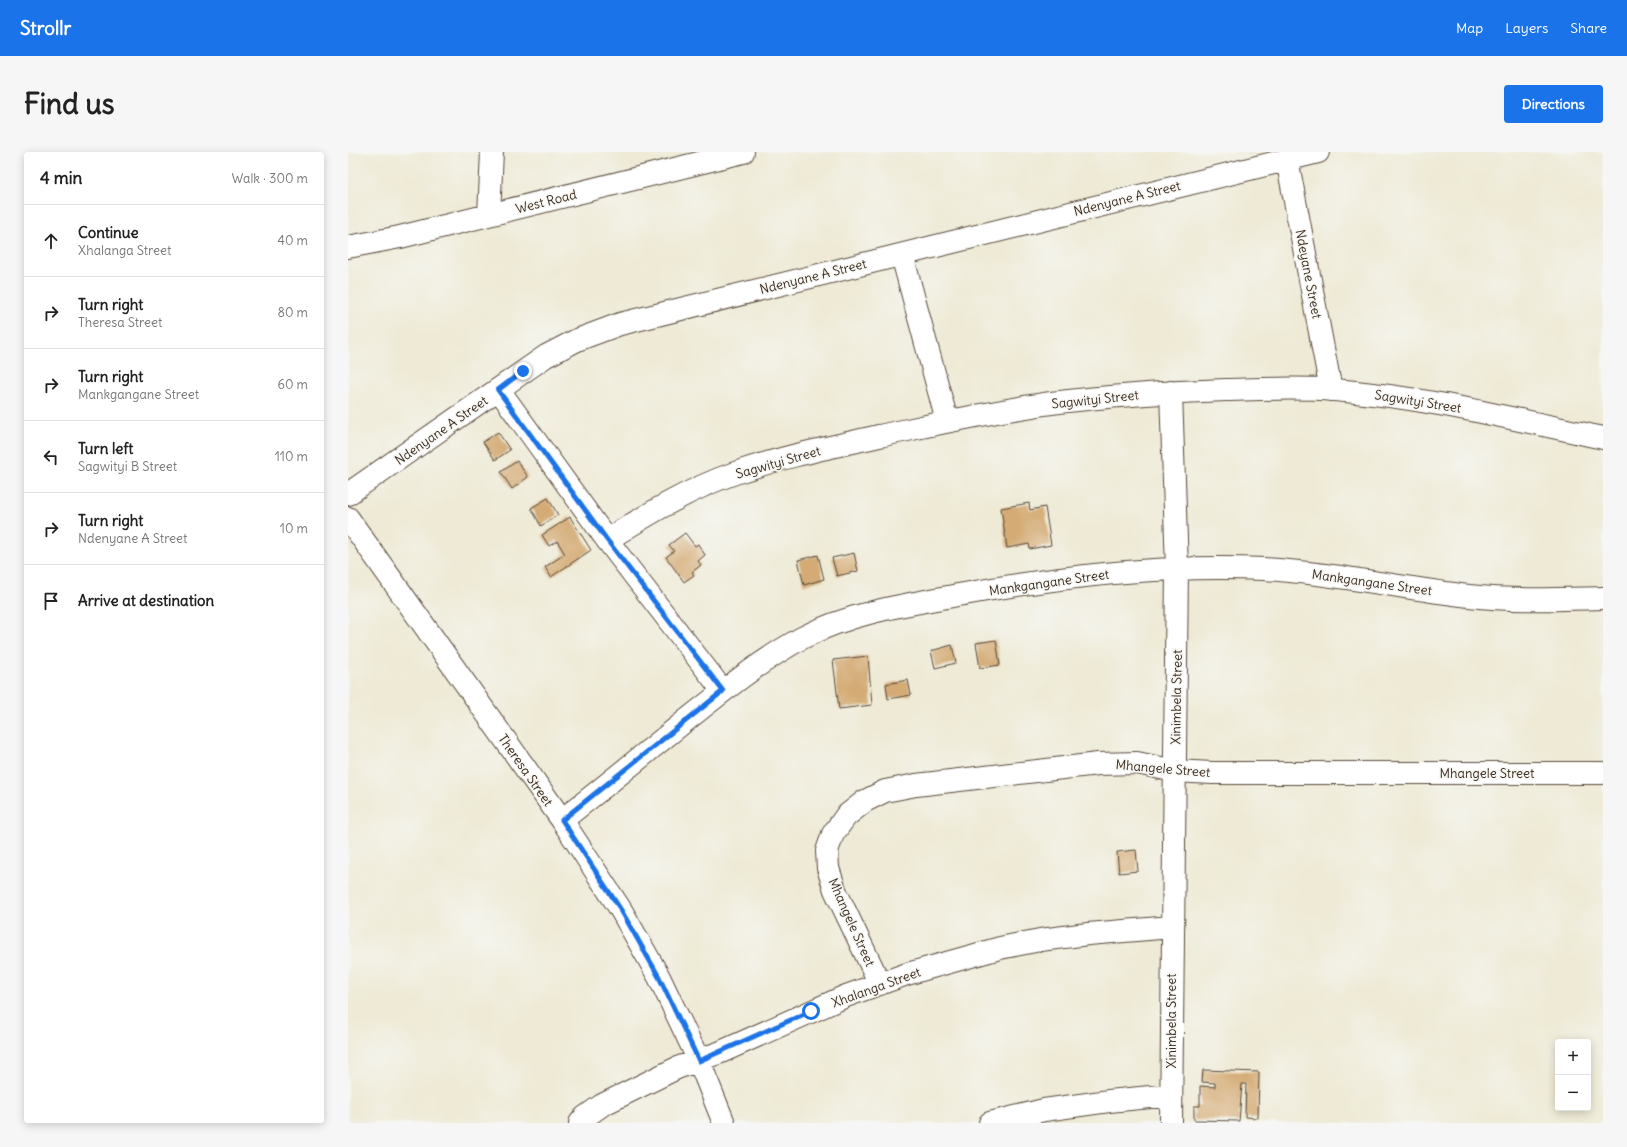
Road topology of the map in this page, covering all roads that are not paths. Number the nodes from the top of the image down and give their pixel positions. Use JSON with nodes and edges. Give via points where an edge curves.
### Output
{"nodes":[{"id":1,"x":492,"y":152,"type":"edge"},
{"id":2,"x":742,"y":152,"type":"edge"},
{"id":3,"x":1318,"y":152,"type":"edge"},
{"id":4,"x":1287,"y":159,"type":"junction"},
{"id":5,"x":489,"y":215,"type":"junction"},
{"id":6,"x":348,"y":247,"type":"edge"},
{"id":7,"x":902,"y":255,"type":"junction"},
{"id":8,"x":498,"y":390,"type":"junction"},
{"id":9,"x":1331,"y":390,"type":"junction"},
{"id":10,"x":1171,"y":392,"type":"junction"},
{"id":11,"x":946,"y":421,"type":"junction"},
{"id":12,"x":1603,"y":438,"type":"edge"},
{"id":13,"x":348,"y":494,"type":"edge"},
{"id":14,"x":348,"y":518,"type":"edge"},
{"id":15,"x":607,"y":540,"type":"junction"},
{"id":16,"x":1177,"y":568,"type":"junction"},
{"id":17,"x":1603,"y":598,"type":"edge"},
{"id":18,"x":723,"y":691,"type":"junction"},
{"id":19,"x":1175,"y":771,"type":"junction"},
{"id":20,"x":1603,"y":773,"type":"edge"},
{"id":21,"x":562,"y":820,"type":"junction"},
{"id":22,"x":1172,"y":927,"type":"junction"},
{"id":23,"x":880,"y":984,"type":"junction"},
{"id":24,"x":699,"y":1061,"type":"junction"},
{"id":25,"x":1171,"y":1094,"type":"junction"},
{"id":26,"x":580,"y":1123,"type":"edge"},
{"id":27,"x":724,"y":1123,"type":"edge"},
{"id":28,"x":990,"y":1123,"type":"edge"},
{"id":29,"x":1171,"y":1123,"type":"edge"}],
"edges":[{"from":1,"to":5,"type":"street"},
{"from":2,"to":5,"type":"street","name":"West Road"},
{"from":3,"to":4,"type":"street","name":"Ndenyane A Street"},
{"from":4,"to":7,"type":"street","name":"Ndenyane A Street"},
{"from":4,"to":9,"type":"street","name":"Ndeyane Street"},
{"from":5,"to":6,"type":"street","name":"West Road"},
{"from":7,"to":8,"type":"street","name":"Ndenyane A Street","via":[[620,324],[577,340],[546,356]]},
{"from":7,"to":11,"type":"street"},
{"from":8,"to":13,"type":"street","name":"Ndenyane A Street"},
{"from":8,"to":15,"type":"street"},
{"from":9,"to":10,"type":"street","name":"Sagwityi Street","via":[[1287,388]]},
{"from":9,"to":12,"type":"street","name":"Sagwityi Street","via":[[1432,402]]},
{"from":10,"to":11,"type":"street","name":"Sagwityi Street","via":[[1050,404]]},
{"from":10,"to":16,"type":"street","name":"Xinimbela Street"},
{"from":11,"to":15,"type":"street","name":"Sagwityi Street","via":[[799,455],[735,474],[689,492]]},
{"from":14,"to":21,"type":"street","name":"Theresa Street"},
{"from":15,"to":18,"type":"street"},
{"from":16,"to":17,"type":"street","name":"Mankgangane Street","via":[[1263,569],[1329,575],[1486,598]]},
{"from":16,"to":18,"type":"street","name":"Mankgangane Street","via":[[1023,584],[884,609],[842,621],[805,637],[770,657]]},
{"from":16,"to":19,"type":"street","name":"Xinimbela Street"},
{"from":18,"to":21,"type":"street","name":"Mankgangane Street"},
{"from":19,"to":20,"type":"street","name":"Mhangele Street"},
{"from":19,"to":22,"type":"street","name":"Xinimbela Street"},
{"from":19,"to":23,"type":"street","name":"Mhangele Street","via":[[1137,763],[1098,764],[916,785],[885,791],[865,801],[846,816],[833,834],[827,851],[828,868],[835,890]]},
{"from":21,"to":24,"type":"street","name":"Theresa Street","via":[[621,910],[659,977]]},
{"from":22,"to":23,"type":"street","name":"Xhalanga Street","via":[[1040,940],[958,959]]},
{"from":22,"to":25,"type":"street","name":"Xinimbela Street"},
{"from":23,"to":24,"type":"street","name":"Xhalanga Street","via":[[846,996]]},
{"from":24,"to":26,"type":"street","name":"Xhalanga Street","via":[[677,1068],[602,1105],[585,1116]]},
{"from":24,"to":27,"type":"street","name":"Theresa Street"},
{"from":25,"to":28,"type":"street","via":[[1044,1110]]},
{"from":25,"to":29,"type":"street","name":"Xinimbela Street"}]}
